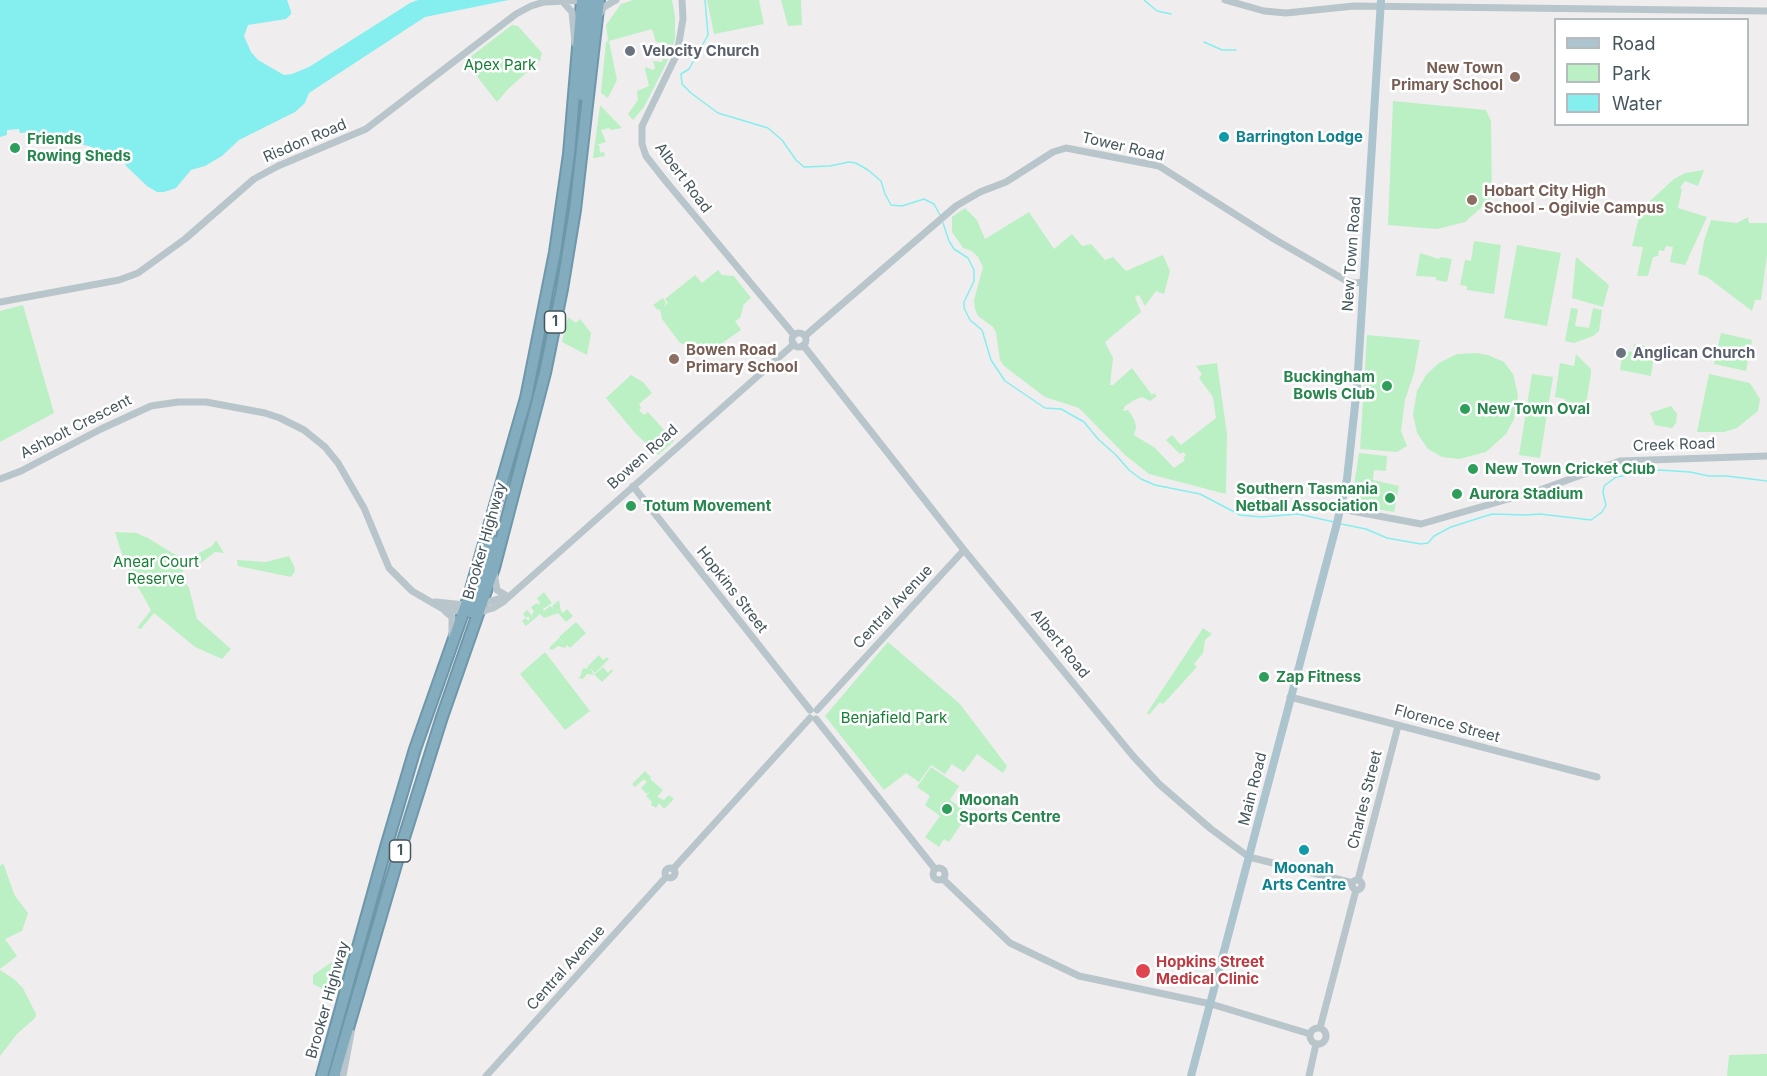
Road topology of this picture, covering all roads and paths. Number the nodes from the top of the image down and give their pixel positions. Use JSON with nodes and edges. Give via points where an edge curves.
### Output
{"nodes":[{"id":1,"x":583,"y":0,"type":"edge"},
{"id":2,"x":590,"y":0,"type":"edge"},
{"id":3,"x":599,"y":0,"type":"edge"},
{"id":4,"x":616,"y":0,"type":"edge"},
{"id":5,"x":677,"y":0,"type":"edge"},
{"id":6,"x":682,"y":0,"type":"edge"},
{"id":7,"x":1225,"y":0,"type":"edge"},
{"id":8,"x":548,"y":1,"type":"edge"},
{"id":9,"x":563,"y":2,"type":"junction"},
{"id":10,"x":1380,"y":3,"type":"edge"},
{"id":11,"x":1767,"y":11,"type":"edge"},
{"id":12,"x":682,"y":14,"type":"junction"},
{"id":13,"x":598,"y":17,"type":"junction"},
{"id":14,"x":578,"y":53,"type":"junction"},
{"id":15,"x":572,"y":133,"type":"junction"},
{"id":16,"x":1363,"y":282,"type":"junction"},
{"id":17,"x":0,"y":302,"type":"edge"},
{"id":18,"x":794,"y":335,"type":"junction"},
{"id":19,"x":805,"y":336,"type":"junction"},
{"id":20,"x":794,"y":344,"type":"junction"},
{"id":21,"x":803,"y":345,"type":"junction"},
{"id":22,"x":1767,"y":456,"type":"edge"},
{"id":23,"x":0,"y":479,"type":"edge"},
{"id":24,"x":633,"y":486,"type":"junction"},
{"id":25,"x":513,"y":499,"type":"junction"},
{"id":26,"x":1340,"y":513,"type":"junction"},
{"id":27,"x":964,"y":549,"type":"junction"},
{"id":28,"x":494,"y":568,"type":"junction"},
{"id":29,"x":509,"y":595,"type":"junction"},
{"id":30,"x":429,"y":602,"type":"junction"},
{"id":31,"x":472,"y":606,"type":"junction"},
{"id":32,"x":440,"y":608,"type":"junction"},
{"id":33,"x":449,"y":654,"type":"junction"},
{"id":34,"x":438,"y":685,"type":"junction"},
{"id":35,"x":1290,"y":697,"type":"junction"},
{"id":36,"x":814,"y":714,"type":"junction"},
{"id":37,"x":1398,"y":726,"type":"junction"},
{"id":38,"x":1597,"y":777,"type":"dead end"},
{"id":39,"x":1250,"y":856,"type":"junction"},
{"id":40,"x":1356,"y":885,"type":"junction"},
{"id":41,"x":1211,"y":1004,"type":"junction"},
{"id":42,"x":352,"y":1018,"type":"junction"},
{"id":43,"x":1320,"y":1028,"type":"junction"},
{"id":44,"x":1310,"y":1034,"type":"junction"},
{"id":45,"x":1316,"y":1044,"type":"junction"},
{"id":46,"x":322,"y":1076,"type":"edge"},
{"id":47,"x":334,"y":1076,"type":"edge"},
{"id":48,"x":343,"y":1076,"type":"edge"},
{"id":49,"x":486,"y":1076,"type":"edge"},
{"id":50,"x":1191,"y":1076,"type":"edge"},
{"id":51,"x":1309,"y":1076,"type":"edge"}],
"edges":[{"from":1,"to":9,"type":"street","name":"Risdon Road"},
{"from":1,"to":14,"type":"highway","name":"Brooker Highway","number":"1"},
{"from":2,"to":15,"type":"highway","name":"Brooker Highway","via":[[581,100]]},
{"from":3,"to":13,"type":"highway","name":"Brooker Highway","number":"1"},
{"from":4,"to":13,"type":"street"},
{"from":5,"to":12,"type":"street","name":"Albert Road"},
{"from":6,"to":12,"type":"street","name":"Albert Road"},
{"from":7,"to":10,"type":"street","via":[[1286,13]]},
{"from":8,"to":9,"type":"street","name":"Risdon Road"},
{"from":8,"to":17,"type":"street","name":"Risdon Road","via":[[516,14],[366,129],[255,179],[138,273]]},
{"from":9,"to":14,"type":"street","via":[[572,12]]},
{"from":10,"to":11,"type":"street"},
{"from":10,"to":16,"type":"main road","name":"New Town Road"},
{"from":12,"to":18,"type":"street","name":"Albert Road","via":[[677,54],[642,126],[646,156]]},
{"from":13,"to":25,"type":"highway","name":"Brooker Highway","number":"1","via":[[562,289]]},
{"from":14,"to":15,"type":"highway","name":"Brooker Highway","number":"1"},
{"from":15,"to":31,"type":"highway","name":"Brooker Highway","number":"1","via":[[544,313],[526,398],[489,530],[468,574]]},
{"from":16,"to":19,"type":"street","name":"Tower Road","via":[[1345,280],[1159,166],[1060,149],[1006,182],[974,195]]},
{"from":16,"to":26,"type":"main road","name":"New Town Road","via":[[1351,451]]},
{"from":18,"to":19,"type":"street","via":[[800,332]]},
{"from":18,"to":20,"type":"street"},
{"from":19,"to":21,"type":"street"},
{"from":20,"to":21,"type":"street"},
{"from":20,"to":24,"type":"street","name":"Bowen Road"},
{"from":21,"to":27,"type":"street","name":"Albert Road"},
{"from":22,"to":26,"type":"street","name":"Creek Road","via":[[1620,461],[1540,490],[1421,524]]},
{"from":23,"to":30,"type":"street","name":"Ashbolt Crescent","via":[[151,406],[195,401],[265,413],[304,430],[325,447],[364,508],[389,568]]},
{"from":24,"to":29,"type":"street","name":"Bowen Road"},
{"from":24,"to":36,"type":"street","name":"Hopkins Street"},
{"from":25,"to":28,"type":"highway","name":"Brooker Highway","number":"1"},
{"from":25,"to":31,"type":"highway"},
{"from":26,"to":35,"type":"main road","name":"Main Road"},
{"from":27,"to":36,"type":"street","name":"Central Avenue"},
{"from":27,"to":39,"type":"street","name":"Albert Road","via":[[1146,771],[1211,829]]},
{"from":28,"to":29,"type":"street","via":[[496,587],[501,594]]},
{"from":28,"to":31,"type":"highway","name":"Brooker Highway","number":"1"},
{"from":29,"to":31,"type":"street","name":"Bowen Road","via":[[498,606]]},
{"from":30,"to":31,"type":"street"},
{"from":30,"to":32,"type":"street","name":"Ashbolt Crescent"},
{"from":31,"to":32,"type":"street","name":"Ashbolt Crescent"},
{"from":31,"to":33,"type":"highway","name":"Brooker Highway","number":"1"},
{"from":31,"to":34,"type":"highway","via":[[451,668]]},
{"from":31,"to":42,"type":"highway","name":"Brooker Highway","number":"1"},
{"from":32,"to":33,"type":"street","via":[[452,619]]},
{"from":33,"to":34,"type":"highway","name":"Brooker Highway","number":"1"},
{"from":34,"to":46,"type":"highway","name":"Brooker Highway","number":"1","via":[[415,749]]},
{"from":35,"to":37,"type":"street","name":"Florence Street"},
{"from":35,"to":39,"type":"main road","name":"Main Road"},
{"from":36,"to":41,"type":"street","name":"Hopkins Street","via":[[935,869],[943,870],[943,879],[1007,941],[1079,976]]},
{"from":36,"to":49,"type":"street","name":"Central Avenue","via":[[673,869],[674,877],[666,877]]},
{"from":37,"to":38,"type":"street","name":"Florence Street"},
{"from":37,"to":40,"type":"street","name":"Charles Street"},
{"from":39,"to":40,"type":"street","name":"Albert Road"},
{"from":39,"to":41,"type":"main road","name":"Main Road"},
{"from":40,"to":43,"type":"street","name":"Charles Street"},
{"from":41,"to":44,"type":"street"},
{"from":41,"to":50,"type":"main road","name":"Main Road"},
{"from":42,"to":47,"type":"highway","name":"Brooker Highway","number":"1"},
{"from":42,"to":48,"type":"street"},
{"from":43,"to":44,"type":"street"},
{"from":43,"to":45,"type":"street","via":[[1326,1039]]},
{"from":44,"to":45,"type":"street"},
{"from":45,"to":51,"type":"street"}]}
